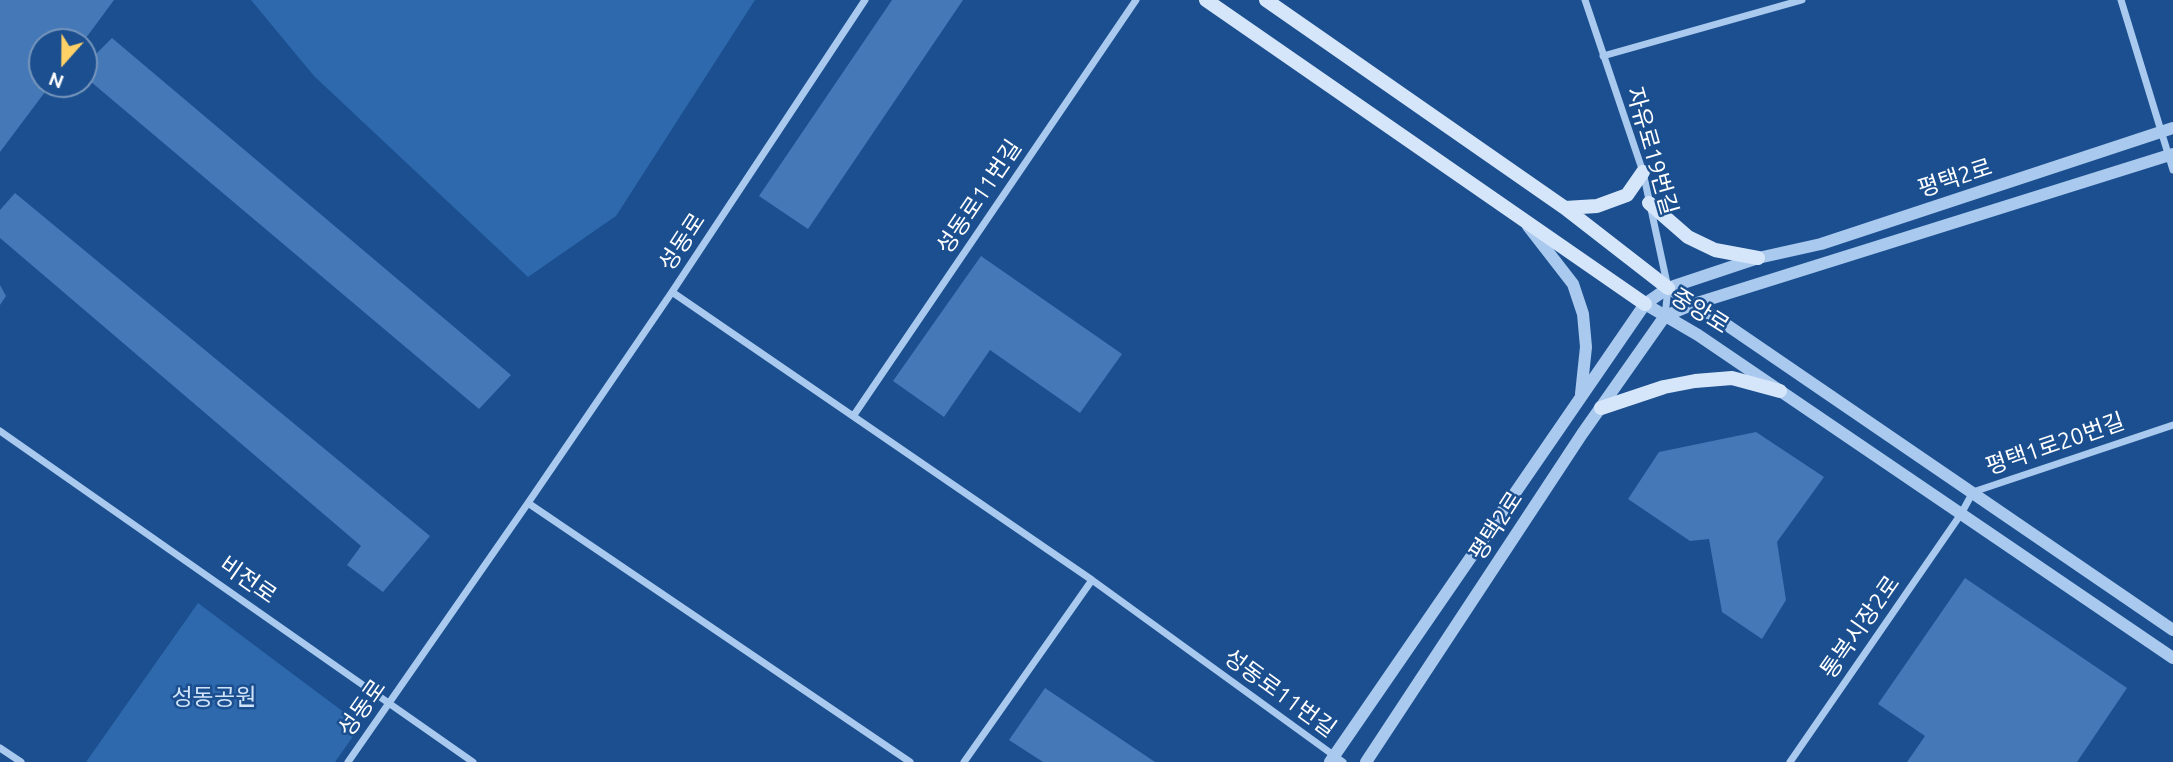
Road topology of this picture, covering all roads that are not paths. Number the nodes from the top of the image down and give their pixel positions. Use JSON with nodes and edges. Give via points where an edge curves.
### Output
{"nodes":[{"id":1,"x":865,"y":0,"type":"edge"},
{"id":2,"x":1136,"y":0,"type":"edge"},
{"id":3,"x":1206,"y":0,"type":"edge"},
{"id":4,"x":1266,"y":0,"type":"edge"},
{"id":5,"x":1585,"y":0,"type":"edge"},
{"id":6,"x":1802,"y":0,"type":"edge"},
{"id":7,"x":2121,"y":0,"type":"edge"},
{"id":8,"x":1603,"y":56,"type":"junction"},
{"id":9,"x":2167,"y":130,"type":"edge"},
{"id":10,"x":2171,"y":154,"type":"edge"},
{"id":11,"x":2173,"y":170,"type":"edge"},
{"id":12,"x":1643,"y":172,"type":"junction"},
{"id":13,"x":1649,"y":203,"type":"junction"},
{"id":14,"x":1565,"y":208,"type":"junction"},
{"id":15,"x":1524,"y":220,"type":"junction"},
{"id":16,"x":1758,"y":258,"type":"junction"},
{"id":17,"x":1668,"y":288,"type":"junction"},
{"id":18,"x":672,"y":292,"type":"junction"},
{"id":19,"x":1645,"y":304,"type":"junction"},
{"id":20,"x":1694,"y":304,"type":"junction"},
{"id":21,"x":1665,"y":316,"type":"junction"},
{"id":22,"x":1780,"y":391,"type":"junction"},
{"id":23,"x":1580,"y":398,"type":"junction"},
{"id":24,"x":1601,"y":408,"type":"junction"},
{"id":25,"x":854,"y":415,"type":"junction"},
{"id":26,"x":2173,"y":425,"type":"edge"},
{"id":27,"x":0,"y":431,"type":"edge"},
{"id":28,"x":1973,"y":492,"type":"junction"},
{"id":29,"x":528,"y":503,"type":"junction"},
{"id":30,"x":1961,"y":514,"type":"junction"},
{"id":31,"x":1092,"y":580,"type":"junction"},
{"id":32,"x":2173,"y":630,"type":"edge"},
{"id":33,"x":2173,"y":658,"type":"edge"},
{"id":34,"x":390,"y":702,"type":"junction"},
{"id":35,"x":0,"y":748,"type":"edge"},
{"id":36,"x":1336,"y":760,"type":"edge"},
{"id":37,"x":21,"y":762,"type":"edge"},
{"id":38,"x":348,"y":762,"type":"edge"},
{"id":39,"x":472,"y":762,"type":"edge"},
{"id":40,"x":910,"y":762,"type":"edge"},
{"id":41,"x":964,"y":762,"type":"edge"},
{"id":42,"x":1366,"y":762,"type":"edge"},
{"id":43,"x":1790,"y":762,"type":"edge"}],
"edges":[{"from":1,"to":18,"type":"street","name":"성동로"},
{"from":2,"to":25,"type":"street","name":"성동로11번길"},
{"from":3,"to":15,"type":"main road","name":"중앙로"},
{"from":4,"to":14,"type":"main road","name":"중앙로"},
{"from":5,"to":8,"type":"street","name":"자유로19번길"},
{"from":6,"to":8,"type":"street"},
{"from":7,"to":9,"type":"street"},
{"from":8,"to":12,"type":"street","name":"자유로19번길"},
{"from":9,"to":10,"type":"street"},
{"from":9,"to":16,"type":"street","name":"평택2로","via":[[1821,244]]},
{"from":10,"to":11,"type":"street"},
{"from":10,"to":20,"type":"street"},
{"from":12,"to":13,"type":"street","name":"자유로19번길"},
{"from":12,"to":14,"type":"main road","via":[[1627,195],[1597,206]]},
{"from":13,"to":16,"type":"main road","via":[[1688,237],[1715,250]]},
{"from":13,"to":17,"type":"street","name":"자유로19번길"},
{"from":14,"to":17,"type":"main road","name":"중앙로"},
{"from":15,"to":19,"type":"main road","name":"중앙로"},
{"from":15,"to":23,"type":"street","via":[[1573,284],[1583,314],[1586,347]]},
{"from":16,"to":17,"type":"street","name":"평택2로"},
{"from":17,"to":19,"type":"street","name":"평택2로"},
{"from":17,"to":20,"type":"street","name":"중앙로"},
{"from":17,"to":21,"type":"street","name":"자유로19번길"},
{"from":18,"to":25,"type":"street","name":"성동로11번길"},
{"from":18,"to":29,"type":"street","name":"성동로"},
{"from":19,"to":21,"type":"street","name":"중앙로"},
{"from":19,"to":23,"type":"street"},
{"from":20,"to":21,"type":"street"},
{"from":20,"to":28,"type":"street","name":"중앙로"},
{"from":21,"to":22,"type":"street","name":"중앙로"},
{"from":21,"to":24,"type":"street","name":"평택2로"},
{"from":22,"to":24,"type":"main road","via":[[1732,378],[1695,381]]},
{"from":22,"to":30,"type":"street","name":"중앙로"},
{"from":23,"to":36,"type":"street"},
{"from":24,"to":42,"type":"street","name":"평택2로"},
{"from":25,"to":31,"type":"street","name":"성동로11번길"},
{"from":26,"to":28,"type":"street","name":"평택1로20번길"},
{"from":27,"to":34,"type":"street","name":"비전로"},
{"from":28,"to":30,"type":"street","name":"평택1로20번길"},
{"from":28,"to":32,"type":"street","name":"중앙로"},
{"from":29,"to":34,"type":"street","name":"성동로"},
{"from":29,"to":40,"type":"street"},
{"from":30,"to":33,"type":"street","name":"중앙로"},
{"from":30,"to":43,"type":"street","name":"통복시장2로"},
{"from":31,"to":36,"type":"street","name":"성동로11번길"},
{"from":31,"to":41,"type":"street"},
{"from":34,"to":38,"type":"street","name":"성동로"},
{"from":34,"to":39,"type":"street","name":"비전로"},
{"from":35,"to":37,"type":"street"}]}
